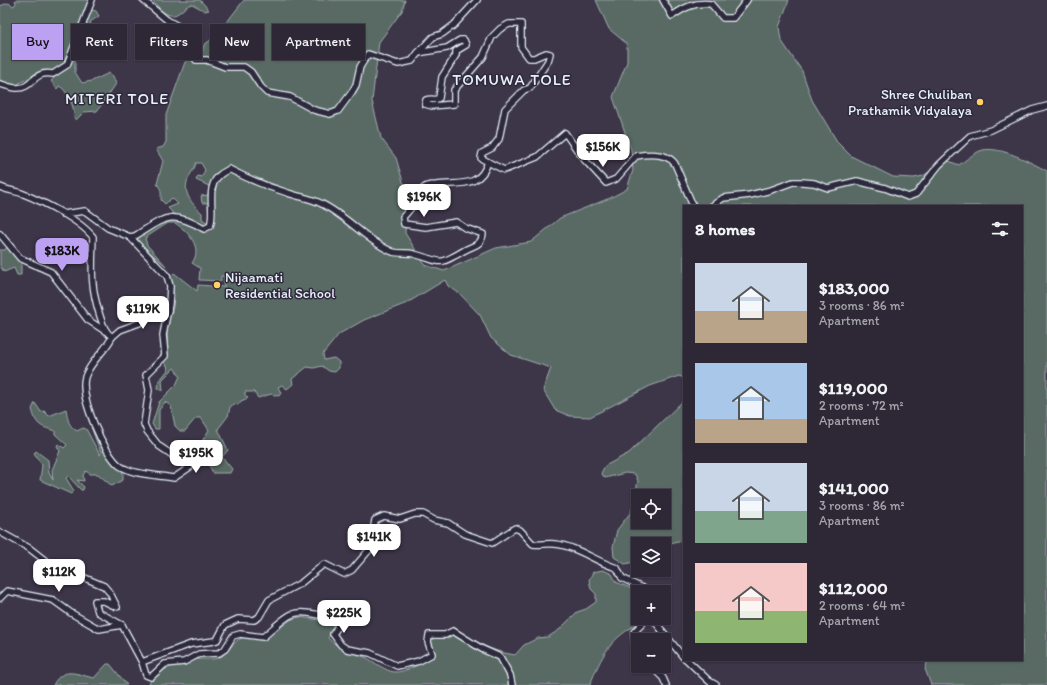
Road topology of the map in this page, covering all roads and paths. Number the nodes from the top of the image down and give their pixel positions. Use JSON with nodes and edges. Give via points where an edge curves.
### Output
{"nodes":[{"id":1,"x":92,"y":0,"type":"edge"},
{"id":2,"x":143,"y":0,"type":"edge"},
{"id":3,"x":477,"y":0,"type":"edge"},
{"id":4,"x":663,"y":0,"type":"edge"},
{"id":5,"x":746,"y":0,"type":"edge"},
{"id":6,"x":418,"y":53,"type":"junction"},
{"id":7,"x":0,"y":84,"type":"edge"},
{"id":8,"x":1047,"y":106,"type":"edge"},
{"id":9,"x":488,"y":162,"type":"junction"},
{"id":10,"x":0,"y":186,"type":"edge"},
{"id":11,"x":693,"y":205,"type":"edge"},
{"id":12,"x":713,"y":205,"type":"edge"},
{"id":13,"x":63,"y":214,"type":"junction"},
{"id":14,"x":0,"y":234,"type":"edge"},
{"id":15,"x":130,"y":237,"type":"junction"},
{"id":16,"x":168,"y":310,"type":"junction"},
{"id":17,"x":105,"y":331,"type":"junction"},
{"id":18,"x":112,"y":337,"type":"junction"},
{"id":19,"x":0,"y":532,"type":"edge"},
{"id":20,"x":636,"y":585,"type":"edge"},
{"id":21,"x":0,"y":598,"type":"edge"},
{"id":22,"x":122,"y":625,"type":"junction"},
{"id":23,"x":641,"y":625,"type":"edge"},
{"id":24,"x":658,"y":625,"type":"edge"},
{"id":25,"x":634,"y":633,"type":"edge"},
{"id":26,"x":683,"y":657,"type":"edge"},
{"id":27,"x":688,"y":661,"type":"edge"},
{"id":28,"x":142,"y":662,"type":"junction"},
{"id":29,"x":658,"y":673,"type":"edge"},
{"id":30,"x":512,"y":685,"type":"edge"},
{"id":31,"x":666,"y":685,"type":"edge"},
{"id":32,"x":716,"y":685,"type":"edge"}],
"edges":[{"from":1,"to":7,"type":"street","via":[[67,65],[53,74],[40,74],[24,87]]},
{"from":2,"to":6,"type":"street","via":[[167,20],[188,32],[196,60],[207,60],[225,67],[244,67],[267,93],[290,97],[324,113],[334,113],[341,108],[355,88],[360,67],[368,54],[398,64],[412,61]]},
{"from":3,"to":6,"type":"street","via":[[454,25],[442,34],[432,36]]},
{"from":4,"to":5,"type":"street","via":[[672,16],[700,2],[712,4],[723,18],[733,18]]},
{"from":6,"to":9,"type":"street","via":[[447,48],[460,40],[464,40],[466,45],[456,51],[442,77],[439,98],[426,100],[425,104],[432,106],[454,104],[454,90],[483,57],[492,37],[509,24],[521,24],[521,47],[529,58],[550,54],[530,88],[524,90],[505,109],[499,139],[492,148],[482,153],[483,161]]},
{"from":8,"to":12,"type":"street","via":[[1032,110],[991,130],[970,136],[939,165],[912,196],[904,196],[857,181],[828,188],[814,183],[793,182],[771,190],[723,198]]},
{"from":9,"to":11,"type":"street","via":[[507,169],[537,157],[564,133],[606,183],[616,179],[636,156],[662,156],[670,159],[675,164]]},
{"from":9,"to":15,"type":"street","via":[[480,177],[464,184],[425,186],[403,217],[404,224],[426,227],[456,222],[483,234],[482,241],[475,247],[447,261],[440,262],[410,253],[394,252],[365,234],[335,210],[311,199],[249,180],[229,169],[212,184],[211,203],[214,217],[210,226],[204,229],[193,222],[172,216],[163,218]]},
{"from":10,"to":13,"type":"street","via":[[21,193]]},
{"from":13,"to":15,"type":"street","via":[[85,211],[108,228]]},
{"from":13,"to":17,"type":"street","via":[[87,229],[94,237],[91,274],[93,295]]},
{"from":14,"to":17,"type":"street","via":[[20,258],[51,272],[88,320]]},
{"from":15,"to":16,"type":"street","via":[[166,276],[170,286]]},
{"from":16,"to":18,"type":"street","via":[[146,315],[139,323],[120,330]]},
{"from":16,"to":18,"type":"street","via":[[164,335],[165,356],[146,375],[149,390],[144,424],[159,446],[190,467],[174,478],[129,470],[120,465],[97,434],[84,388],[85,378],[93,360]]},
{"from":17,"to":18,"type":"street"},
{"from":19,"to":22,"type":"street","via":[[29,548],[47,562],[104,586],[116,607],[104,601],[95,601],[98,612]]},
{"from":20,"to":28,"type":"street","via":[[622,578],[616,568],[605,565],[593,557],[555,544],[533,544],[515,528],[492,543],[465,534],[448,523],[423,514],[400,519],[384,516],[375,520],[370,549],[352,570],[344,574],[324,564],[301,583],[269,600],[260,616],[254,620],[238,619],[225,625],[214,642],[191,644]]},
{"from":21,"to":22,"type":"street","via":[[7,591],[34,595],[53,600],[99,629]]},
{"from":22,"to":28,"type":"street"},
{"from":23,"to":25,"type":"street"},
{"from":24,"to":26,"type":"street"},
{"from":27,"to":32,"type":"street"},
{"from":28,"to":30,"type":"street","via":[[146,675],[151,677],[165,664],[184,662],[199,654],[219,653],[225,649],[233,636],[240,634],[263,637],[293,614],[307,613],[338,622],[333,634],[340,645],[397,666],[419,661],[432,654],[428,642],[429,635],[445,635],[453,631],[500,657],[510,675]]},
{"from":29,"to":31,"type":"street"}]}
